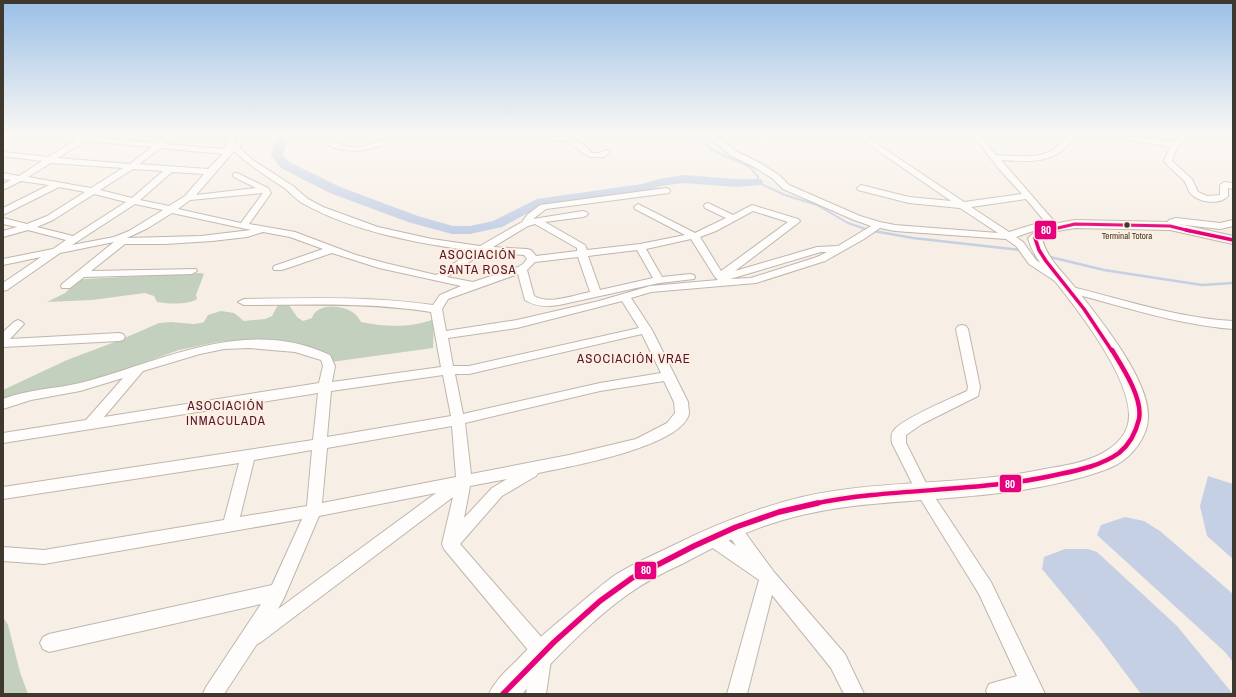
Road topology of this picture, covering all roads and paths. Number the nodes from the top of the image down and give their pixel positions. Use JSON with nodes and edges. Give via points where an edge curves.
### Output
{"nodes":[{"id":1,"x":130,"y":167,"type":"edge"},
{"id":2,"x":37,"y":168,"type":"edge"},
{"id":3,"x":141,"y":168,"type":"edge"},
{"id":4,"x":214,"y":168,"type":"edge"},
{"id":5,"x":259,"y":168,"type":"edge"},
{"id":6,"x":761,"y":168,"type":"edge"},
{"id":7,"x":908,"y":168,"type":"edge"},
{"id":8,"x":1003,"y":168,"type":"edge"},
{"id":9,"x":1173,"y":168,"type":"edge"},
{"id":10,"x":170,"y":169,"type":"junction"},
{"id":11,"x":210,"y":172,"type":"junction"},
{"id":12,"x":237,"y":175,"type":"dead end"},
{"id":13,"x":3,"y":176,"type":"edge"},
{"id":14,"x":21,"y":178,"type":"junction"},
{"id":15,"x":58,"y":184,"type":"junction"},
{"id":16,"x":1233,"y":186,"type":"edge"},
{"id":17,"x":3,"y":187,"type":"edge"},
{"id":18,"x":861,"y":188,"type":"dead end"},
{"id":19,"x":265,"y":190,"type":"junction"},
{"id":20,"x":93,"y":191,"type":"junction"},
{"id":21,"x":666,"y":191,"type":"dead end"},
{"id":22,"x":1028,"y":196,"type":"junction"},
{"id":23,"x":188,"y":198,"type":"junction"},
{"id":24,"x":133,"y":201,"type":"junction"},
{"id":25,"x":962,"y":204,"type":"junction"},
{"id":26,"x":708,"y":206,"type":"dead end"},
{"id":27,"x":638,"y":207,"type":"dead end"},
{"id":28,"x":170,"y":209,"type":"junction"},
{"id":29,"x":3,"y":212,"type":"edge"},
{"id":30,"x":583,"y":214,"type":"dead end"},
{"id":31,"x":732,"y":218,"type":"junction"},
{"id":32,"x":3,"y":221,"type":"edge"},
{"id":33,"x":536,"y":221,"type":"junction"},
{"id":34,"x":1233,"y":223,"type":"edge"},
{"id":35,"x":526,"y":224,"type":"junction"},
{"id":36,"x":878,"y":225,"type":"junction"},
{"id":37,"x":243,"y":226,"type":"junction"},
{"id":38,"x":1170,"y":226,"type":"junction"},
{"id":39,"x":28,"y":227,"type":"junction"},
{"id":40,"x":1054,"y":227,"type":"junction"},
{"id":41,"x":262,"y":230,"type":"junction"},
{"id":42,"x":3,"y":234,"type":"edge"},
{"id":43,"x":694,"y":236,"type":"junction"},
{"id":44,"x":1008,"y":236,"type":"junction"},
{"id":45,"x":74,"y":239,"type":"junction"},
{"id":46,"x":119,"y":240,"type":"junction"},
{"id":47,"x":1233,"y":240,"type":"edge"},
{"id":48,"x":640,"y":246,"type":"junction"},
{"id":49,"x":842,"y":247,"type":"junction"},
{"id":50,"x":333,"y":249,"type":"junction"},
{"id":51,"x":482,"y":249,"type":"junction"},
{"id":52,"x":54,"y":251,"type":"junction"},
{"id":53,"x":1032,"y":252,"type":"junction"},
{"id":54,"x":582,"y":254,"type":"junction"},
{"id":55,"x":532,"y":259,"type":"junction"},
{"id":56,"x":3,"y":262,"type":"edge"},
{"id":57,"x":278,"y":268,"type":"dead end"},
{"id":58,"x":522,"y":269,"type":"junction"},
{"id":59,"x":192,"y":271,"type":"dead end"},
{"id":60,"x":83,"y":274,"type":"junction"},
{"id":61,"x":720,"y":277,"type":"junction"},
{"id":62,"x":437,"y":278,"type":"junction"},
{"id":63,"x":659,"y":280,"type":"junction"},
{"id":64,"x":1060,"y":280,"type":"junction"},
{"id":65,"x":66,"y":286,"type":"dead end"},
{"id":66,"x":472,"y":286,"type":"junction"},
{"id":67,"x":3,"y":288,"type":"edge"},
{"id":68,"x":596,"y":294,"type":"junction"},
{"id":69,"x":625,"y":297,"type":"junction"},
{"id":70,"x":244,"y":302,"type":"dead end"},
{"id":71,"x":436,"y":309,"type":"junction"},
{"id":72,"x":18,"y":324,"type":"dead end"},
{"id":73,"x":1233,"y":325,"type":"edge"},
{"id":74,"x":962,"y":329,"type":"dead end"},
{"id":75,"x":646,"y":330,"type":"junction"},
{"id":76,"x":442,"y":335,"type":"junction"},
{"id":77,"x":119,"y":338,"type":"dead end"},
{"id":78,"x":3,"y":339,"type":"edge"},
{"id":79,"x":3,"y":343,"type":"edge"},
{"id":80,"x":140,"y":367,"type":"junction"},
{"id":81,"x":447,"y":370,"type":"junction"},
{"id":82,"x":668,"y":376,"type":"junction"},
{"id":83,"x":325,"y":387,"type":"junction"},
{"id":84,"x":3,"y":404,"type":"edge"},
{"id":85,"x":458,"y":420,"type":"junction"},
{"id":86,"x":89,"y":425,"type":"junction"},
{"id":87,"x":3,"y":438,"type":"edge"},
{"id":88,"x":320,"y":443,"type":"junction"},
{"id":89,"x":248,"y":456,"type":"junction"},
{"id":90,"x":539,"y":467,"type":"junction"},
{"id":91,"x":464,"y":481,"type":"junction"},
{"id":92,"x":923,"y":491,"type":"junction"},
{"id":93,"x":3,"y":493,"type":"edge"},
{"id":94,"x":314,"y":511,"type":"junction"},
{"id":95,"x":230,"y":526,"type":"junction"},
{"id":96,"x":732,"y":528,"type":"junction"},
{"id":97,"x":710,"y":537,"type":"junction"},
{"id":98,"x":450,"y":544,"type":"junction"},
{"id":99,"x":3,"y":554,"type":"edge"},
{"id":100,"x":768,"y":577,"type":"junction"},
{"id":101,"x":278,"y":592,"type":"junction"},
{"id":102,"x":249,"y":640,"type":"junction"},
{"id":103,"x":49,"y":643,"type":"dead end"},
{"id":104,"x":543,"y":653,"type":"junction"},
{"id":105,"x":1032,"y":688,"type":"edge"},
{"id":106,"x":517,"y":690,"type":"edge"},
{"id":107,"x":996,"y":691,"type":"dead end"},
{"id":108,"x":213,"y":694,"type":"edge"},
{"id":109,"x":536,"y":694,"type":"edge"},
{"id":110,"x":737,"y":694,"type":"edge"},
{"id":111,"x":854,"y":694,"type":"edge"}],
"edges":[{"from":1,"to":20,"type":"street"},
{"from":2,"to":14,"type":"street"},
{"from":3,"to":10,"type":"street"},
{"from":4,"to":11,"type":"street"},
{"from":5,"to":51,"type":"street","via":[[320,209],[376,229],[432,242]]},
{"from":6,"to":36,"type":"street","via":[[786,187]]},
{"from":7,"to":25,"type":"street"},
{"from":8,"to":22,"type":"street"},
{"from":9,"to":16,"type":"street","via":[[1189,181],[1198,196],[1220,199],[1224,196],[1224,185]]},
{"from":10,"to":11,"type":"street"},
{"from":10,"to":24,"type":"street"},
{"from":11,"to":23,"type":"street"},
{"from":12,"to":19,"type":"street"},
{"from":13,"to":14,"type":"street"},
{"from":14,"to":15,"type":"street"},
{"from":14,"to":17,"type":"street"},
{"from":15,"to":20,"type":"street"},
{"from":15,"to":29,"type":"street"},
{"from":18,"to":25,"type":"street","via":[[909,200]]},
{"from":19,"to":23,"type":"street"},
{"from":19,"to":37,"type":"street","via":[[268,193]]},
{"from":20,"to":24,"type":"street"},
{"from":20,"to":39,"type":"street","via":[[50,218]]},
{"from":21,"to":35,"type":"street","via":[[543,207],[530,216]]},
{"from":22,"to":25,"type":"street"},
{"from":22,"to":40,"type":"street"},
{"from":23,"to":28,"type":"street"},
{"from":24,"to":28,"type":"street"},
{"from":24,"to":45,"type":"street"},
{"from":25,"to":44,"type":"street"},
{"from":26,"to":31,"type":"street"},
{"from":27,"to":43,"type":"street"},
{"from":28,"to":37,"type":"street"},
{"from":28,"to":46,"type":"street"},
{"from":30,"to":33,"type":"street"},
{"from":31,"to":43,"type":"street"},
{"from":31,"to":61,"type":"street","via":[[752,208],[794,220],[777,236]]},
{"from":32,"to":39,"type":"street"},
{"from":33,"to":35,"type":"street"},
{"from":33,"to":54,"type":"street","via":[[582,248]]},
{"from":34,"to":38,"type":"street","via":[[1220,226],[1176,221]]},
{"from":35,"to":51,"type":"street"},
{"from":36,"to":44,"type":"street"},
{"from":36,"to":49,"type":"street"},
{"from":37,"to":41,"type":"street"},
{"from":38,"to":40,"type":"highway","via":[[1075,224]]},
{"from":38,"to":47,"type":"highway"},
{"from":39,"to":42,"type":"street"},
{"from":39,"to":45,"type":"street"},
{"from":40,"to":44,"type":"street","via":[[1035,227]]},
{"from":40,"to":53,"type":"highway","via":[[1042,231],[1035,238]]},
{"from":41,"to":46,"type":"street","via":[[235,237],[213,239]]},
{"from":41,"to":50,"type":"street","via":[[292,234]]},
{"from":43,"to":48,"type":"street"},
{"from":43,"to":61,"type":"street"},
{"from":44,"to":53,"type":"street"},
{"from":45,"to":52,"type":"street"},
{"from":46,"to":52,"type":"street"},
{"from":46,"to":60,"type":"street"},
{"from":48,"to":54,"type":"street"},
{"from":48,"to":63,"type":"street"},
{"from":49,"to":61,"type":"street","via":[[820,250]]},
{"from":49,"to":69,"type":"street","via":[[807,264],[752,281],[650,289]]},
{"from":50,"to":57,"type":"street"},
{"from":50,"to":62,"type":"street","via":[[383,266]]},
{"from":51,"to":55,"type":"street","via":[[528,252]]},
{"from":51,"to":62,"type":"street"},
{"from":52,"to":56,"type":"street"},
{"from":52,"to":67,"type":"street"},
{"from":53,"to":64,"type":"highway"},
{"from":53,"to":64,"type":"street","via":[[1034,264]]},
{"from":54,"to":55,"type":"street"},
{"from":54,"to":68,"type":"street"},
{"from":55,"to":58,"type":"street"},
{"from":58,"to":66,"type":"street"},
{"from":58,"to":68,"type":"street","via":[[529,298],[535,302],[545,304]]},
{"from":59,"to":60,"type":"street"},
{"from":60,"to":65,"type":"street"},
{"from":61,"to":63,"type":"street"},
{"from":62,"to":66,"type":"street"},
{"from":63,"to":68,"type":"street"},
{"from":64,"to":73,"type":"street","via":[[1153,311]]},
{"from":64,"to":92,"type":"highway","via":[[1112,350],[1126,372],[1139,402],[1140,417],[1127,446],[1113,458],[1094,467],[1048,478],[979,488]]},
{"from":66,"to":71,"type":"street","via":[[444,297]]},
{"from":69,"to":75,"type":"street"},
{"from":69,"to":76,"type":"street","via":[[517,324]]},
{"from":70,"to":71,"type":"street","via":[[324,301],[402,304]]},
{"from":71,"to":76,"type":"street"},
{"from":72,"to":78,"type":"street"},
{"from":74,"to":92,"type":"street","via":[[974,393],[917,421],[901,431],[898,436]]},
{"from":75,"to":81,"type":"street","via":[[469,370]]},
{"from":75,"to":82,"type":"street"},
{"from":76,"to":81,"type":"street"},
{"from":77,"to":79,"type":"street"},
{"from":80,"to":83,"type":"street","via":[[212,347],[263,344],[307,350],[326,358],[329,366]]},
{"from":80,"to":84,"type":"street","via":[[79,387]]},
{"from":80,"to":86,"type":"street"},
{"from":81,"to":83,"type":"street"},
{"from":81,"to":85,"type":"street"},
{"from":82,"to":85,"type":"street","via":[[600,387]]},
{"from":82,"to":90,"type":"street","via":[[682,402],[682,414],[668,430],[639,443]]},
{"from":83,"to":86,"type":"street"},
{"from":83,"to":88,"type":"street"},
{"from":85,"to":88,"type":"street"},
{"from":85,"to":91,"type":"street"},
{"from":86,"to":87,"type":"street"},
{"from":88,"to":89,"type":"street"},
{"from":88,"to":94,"type":"street"},
{"from":89,"to":93,"type":"street"},
{"from":89,"to":95,"type":"street"},
{"from":90,"to":91,"type":"street"},
{"from":90,"to":98,"type":"street","via":[[497,492]]},
{"from":91,"to":94,"type":"street"},
{"from":91,"to":98,"type":"street"},
{"from":91,"to":102,"type":"street"},
{"from":92,"to":96,"type":"highway","via":[[845,498],[794,507]]},
{"from":92,"to":105,"type":"street","via":[[984,588]]},
{"from":94,"to":95,"type":"street"},
{"from":94,"to":101,"type":"street"},
{"from":95,"to":99,"type":"street","via":[[44,557]]},
{"from":96,"to":97,"type":"highway"},
{"from":96,"to":100,"type":"street"},
{"from":97,"to":100,"type":"street"},
{"from":97,"to":104,"type":"highway","via":[[631,577],[608,594]]},
{"from":98,"to":104,"type":"street"},
{"from":100,"to":110,"type":"street"},
{"from":100,"to":111,"type":"street","via":[[838,661]]},
{"from":101,"to":102,"type":"street"},
{"from":101,"to":103,"type":"street"},
{"from":102,"to":108,"type":"street"},
{"from":104,"to":106,"type":"highway"},
{"from":104,"to":109,"type":"street"},
{"from":105,"to":107,"type":"street"}]}
